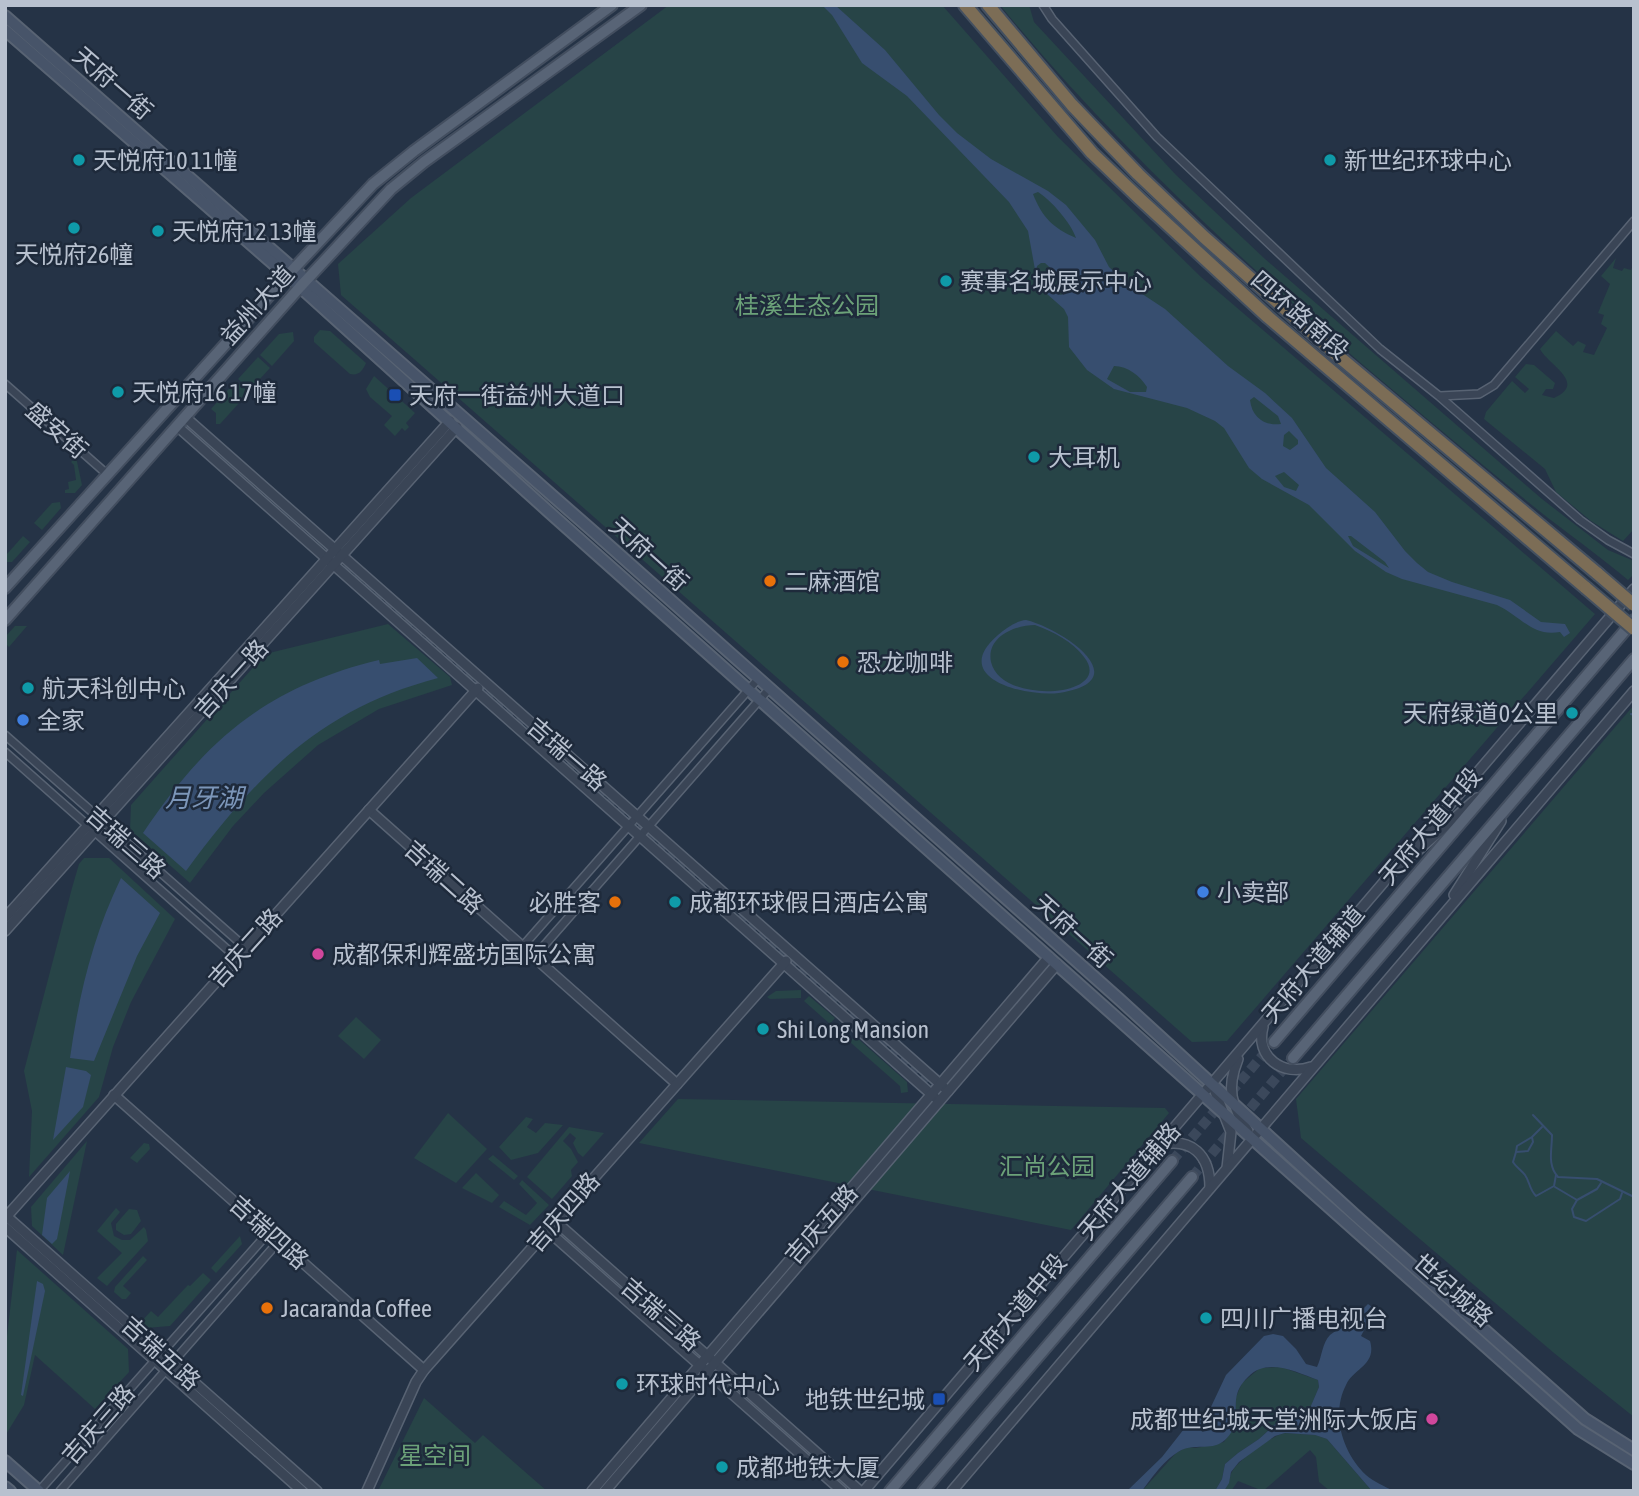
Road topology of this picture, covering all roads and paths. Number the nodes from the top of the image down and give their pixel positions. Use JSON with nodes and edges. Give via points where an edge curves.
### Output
{"nodes":[{"id":1,"x":612,"y":5,"type":"edge"},
{"id":2,"x":641,"y":5,"type":"edge"},
{"id":3,"x":965,"y":5,"type":"edge"},
{"id":4,"x":988,"y":5,"type":"edge"},
{"id":5,"x":1043,"y":5,"type":"edge"},
{"id":6,"x":5,"y":16,"type":"edge"},
{"id":7,"x":5,"y":30,"type":"edge"},
{"id":8,"x":1634,"y":221,"type":"edge"},
{"id":9,"x":290,"y":273,"type":"junction"},
{"id":10,"x":304,"y":284,"type":"junction"},
{"id":11,"x":5,"y":384,"type":"edge"},
{"id":12,"x":1439,"y":396,"type":"junction"},
{"id":13,"x":181,"y":421,"type":"junction"},
{"id":14,"x":454,"y":424,"type":"junction"},
{"id":15,"x":108,"y":475,"type":"junction"},
{"id":16,"x":339,"y":553,"type":"junction"},
{"id":17,"x":1634,"y":554,"type":"edge"},
{"id":18,"x":330,"y":562,"type":"junction"},
{"id":19,"x":5,"y":588,"type":"edge"},
{"id":20,"x":1634,"y":589,"type":"edge"},
{"id":21,"x":1634,"y":607,"type":"edge"},
{"id":22,"x":5,"y":620,"type":"edge"},
{"id":23,"x":1634,"y":620,"type":"edge"},
{"id":24,"x":1634,"y":629,"type":"edge"},
{"id":25,"x":1618,"y":638,"type":"junction"},
{"id":26,"x":1634,"y":659,"type":"edge"},
{"id":27,"x":758,"y":679,"type":"junction"},
{"id":28,"x":484,"y":681,"type":"junction"},
{"id":29,"x":749,"y":689,"type":"junction"},
{"id":30,"x":769,"y":689,"type":"junction"},
{"id":31,"x":475,"y":691,"type":"junction"},
{"id":32,"x":1634,"y":691,"type":"edge"},
{"id":33,"x":760,"y":698,"type":"junction"},
{"id":34,"x":5,"y":735,"type":"edge"},
{"id":35,"x":5,"y":752,"type":"edge"},
{"id":36,"x":1497,"y":780,"type":"junction"},
{"id":37,"x":1516,"y":797,"type":"junction"},
{"id":38,"x":369,"y":810,"type":"junction"},
{"id":39,"x":637,"y":817,"type":"junction"},
{"id":40,"x":100,"y":819,"type":"junction"},
{"id":41,"x":629,"y":826,"type":"junction"},
{"id":42,"x":648,"y":826,"type":"junction"},
{"id":43,"x":92,"y":828,"type":"junction"},
{"id":44,"x":639,"y":836,"type":"junction"},
{"id":45,"x":1389,"y":876,"type":"junction"},
{"id":46,"x":5,"y":918,"type":"edge"},
{"id":47,"x":1439,"y":920,"type":"junction"},
{"id":48,"x":5,"y":931,"type":"edge"},
{"id":49,"x":522,"y":947,"type":"junction"},
{"id":50,"x":246,"y":948,"type":"junction"},
{"id":51,"x":792,"y":954,"type":"junction"},
{"id":52,"x":534,"y":957,"type":"junction"},
{"id":53,"x":237,"y":958,"type":"junction"},
{"id":54,"x":1053,"y":960,"type":"junction"},
{"id":55,"x":784,"y":964,"type":"junction"},
{"id":56,"x":1264,"y":1022,"type":"junction"},
{"id":57,"x":1274,"y":1042,"type":"tunnel mouth"},
{"id":58,"x":1241,"y":1052,"type":"junction"},
{"id":59,"x":1293,"y":1058,"type":"tunnel mouth"},
{"id":60,"x":1314,"y":1066,"type":"junction"},
{"id":61,"x":677,"y":1084,"type":"junction"},
{"id":62,"x":941,"y":1084,"type":"junction"},
{"id":63,"x":1211,"y":1084,"type":"junction"},
{"id":64,"x":948,"y":1091,"type":"junction"},
{"id":65,"x":931,"y":1094,"type":"junction"},
{"id":66,"x":1202,"y":1094,"type":"junction"},
{"id":67,"x":114,"y":1095,"type":"junction"},
{"id":68,"x":939,"y":1101,"type":"junction"},
{"id":69,"x":1233,"y":1104,"type":"junction"},
{"id":70,"x":1225,"y":1114,"type":"junction"},
{"id":71,"x":1260,"y":1129,"type":"junction"},
{"id":72,"x":1252,"y":1139,"type":"junction"},
{"id":73,"x":1159,"y":1145,"type":"junction"},
{"id":74,"x":1172,"y":1161,"type":"tunnel mouth"},
{"id":75,"x":1227,"y":1168,"type":"junction"},
{"id":76,"x":1192,"y":1177,"type":"tunnel mouth"},
{"id":77,"x":1210,"y":1188,"type":"junction"},
{"id":78,"x":6,"y":1215,"type":"edge"},
{"id":79,"x":555,"y":1221,"type":"junction"},
{"id":80,"x":5,"y":1227,"type":"edge"},
{"id":81,"x":547,"y":1230,"type":"junction"},
{"id":82,"x":268,"y":1232,"type":"junction"},
{"id":83,"x":279,"y":1241,"type":"junction"},
{"id":84,"x":158,"y":1356,"type":"junction"},
{"id":85,"x":712,"y":1359,"type":"junction"},
{"id":86,"x":699,"y":1365,"type":"junction"},
{"id":87,"x":169,"y":1366,"type":"junction"},
{"id":88,"x":424,"y":1370,"type":"junction"},
{"id":89,"x":707,"y":1372,"type":"junction"},
{"id":90,"x":1634,"y":1450,"type":"edge"},
{"id":91,"x":5,"y":1461,"type":"edge"},
{"id":92,"x":1634,"y":1464,"type":"edge"},
{"id":93,"x":5,"y":1487,"type":"edge"},
{"id":94,"x":10,"y":1491,"type":"edge"},
{"id":95,"x":39,"y":1491,"type":"edge"},
{"id":96,"x":60,"y":1491,"type":"edge"},
{"id":97,"x":302,"y":1491,"type":"edge"},
{"id":98,"x":317,"y":1491,"type":"edge"},
{"id":99,"x":367,"y":1491,"type":"edge"},
{"id":100,"x":592,"y":1491,"type":"edge"},
{"id":101,"x":605,"y":1491,"type":"edge"},
{"id":102,"x":842,"y":1491,"type":"edge"},
{"id":103,"x":862,"y":1491,"type":"edge"},
{"id":104,"x":890,"y":1491,"type":"edge"},
{"id":105,"x":923,"y":1491,"type":"edge"},
{"id":106,"x":952,"y":1491,"type":"edge"}],
"edges":[{"from":1,"to":9,"type":"main road","name":"益州大道","via":[[389,171]]},
{"from":2,"to":10,"type":"main road","name":"益州大道","via":[[391,189]]},
{"from":3,"to":24,"type":"highway","name":"四环路南段","bridge":true,"via":[[1092,153],[1149,208],[1268,317]]},
{"from":4,"to":21,"type":"highway","name":"四环路南段","bridge":true,"via":[[1082,115],[1204,237]]},
{"from":5,"to":12,"type":"street","via":[[1157,137],[1380,349]]},
{"from":6,"to":9,"type":"main road","name":"天府一街"},
{"from":7,"to":9,"type":"main road","name":"天府一街"},
{"from":8,"to":12,"type":"street","via":[[1494,384],[1479,394]]},
{"from":9,"to":10,"type":"main road","name":"天府一街"},
{"from":9,"to":15,"type":"main road","name":"益州大道"},
{"from":10,"to":13,"type":"main road","name":"益州大道"},
{"from":10,"to":14,"type":"main road","name":"天府一街"},
{"from":10,"to":27,"type":"main road","name":"天府一街"},
{"from":11,"to":15,"type":"street","name":"盛安街"},
{"from":12,"to":17,"type":"street","via":[[1580,520]]},
{"from":13,"to":16,"type":"street","name":"吉瑞一路"},
{"from":13,"to":18,"type":"street","name":"吉瑞一路"},
{"from":13,"to":22,"type":"main road","name":"益州大道"},
{"from":14,"to":16,"type":"street","name":"吉庆一路"},
{"from":14,"to":29,"type":"main road","name":"天府一街"},
{"from":15,"to":19,"type":"main road","name":"益州大道"},
{"from":16,"to":18,"type":"street","name":"吉庆一路"},
{"from":16,"to":28,"type":"street","name":"吉瑞一路"},
{"from":18,"to":31,"type":"street","name":"吉瑞一路"},
{"from":18,"to":40,"type":"street","name":"吉庆一路"},
{"from":20,"to":45,"type":"street","name":"天府大道辅道"},
{"from":21,"to":25,"type":"main road"},
{"from":23,"to":25,"type":"main road"},
{"from":25,"to":36,"type":"main road","name":"天府大道中段"},
{"from":26,"to":37,"type":"main road","name":"天府大道中段"},
{"from":27,"to":29,"type":"street"},
{"from":27,"to":30,"type":"main road","name":"天府一街"},
{"from":28,"to":31,"type":"street","name":"吉庆二路"},
{"from":28,"to":39,"type":"street","name":"吉瑞一路"},
{"from":29,"to":33,"type":"main road","name":"天府一街"},
{"from":29,"to":39,"type":"street"},
{"from":30,"to":33,"type":"street"},
{"from":30,"to":63,"type":"main road","name":"天府一街"},
{"from":31,"to":38,"type":"street","name":"吉庆二路"},
{"from":31,"to":41,"type":"street","name":"吉瑞一路"},
{"from":32,"to":47,"type":"street"},
{"from":33,"to":42,"type":"street"},
{"from":33,"to":54,"type":"main road","name":"天府一街"},
{"from":34,"to":40,"type":"street","name":"吉瑞三路"},
{"from":35,"to":43,"type":"street","name":"吉瑞三路"},
{"from":36,"to":45,"type":"street"},
{"from":36,"to":57,"type":"main road","name":"天府大道中段"},
{"from":37,"to":47,"type":"street"},
{"from":37,"to":59,"type":"main road","name":"天府大道中段"},
{"from":38,"to":49,"type":"street","name":"吉瑞二路"},
{"from":38,"to":50,"type":"street","name":"吉庆二路"},
{"from":39,"to":41,"type":"street"},
{"from":39,"to":42,"type":"street","name":"吉瑞一路"},
{"from":40,"to":43,"type":"street","name":"吉庆一路"},
{"from":40,"to":50,"type":"street","name":"吉瑞三路"},
{"from":41,"to":44,"type":"street","name":"吉瑞一路"},
{"from":41,"to":49,"type":"street"},
{"from":42,"to":44,"type":"street"},
{"from":42,"to":51,"type":"street","name":"吉瑞一路"},
{"from":43,"to":46,"type":"street","name":"吉庆一路"},
{"from":43,"to":48,"type":"street","name":"吉庆一路"},
{"from":43,"to":53,"type":"street","name":"吉瑞三路"},
{"from":44,"to":52,"type":"street"},
{"from":44,"to":55,"type":"street","name":"吉瑞一路"},
{"from":45,"to":56,"type":"street","name":"天府大道辅道"},
{"from":47,"to":60,"type":"street"},
{"from":49,"to":52,"type":"street","name":"吉瑞二路"},
{"from":50,"to":53,"type":"street","name":"吉庆二路"},
{"from":51,"to":55,"type":"street","name":"吉庆四路"},
{"from":51,"to":62,"type":"street","name":"吉瑞一路"},
{"from":52,"to":61,"type":"street","name":"吉瑞二路"},
{"from":53,"to":67,"type":"street","name":"吉庆二路"},
{"from":54,"to":62,"type":"street","name":"吉庆五路"},
{"from":54,"to":64,"type":"street","name":"吉庆五路"},
{"from":54,"to":66,"type":"main road","name":"天府一街"},
{"from":55,"to":61,"type":"street","name":"吉庆四路"},
{"from":55,"to":65,"type":"street","name":"吉瑞一路"},
{"from":56,"to":58,"type":"street","name":"天府大道辅道"},
{"from":56,"to":60,"type":"street","via":[[1261,1037],[1267,1056],[1287,1070]]},
{"from":58,"to":63,"type":"street","name":"天府大道辅道"},
{"from":58,"to":69,"type":"street","via":[[1231,1079]]},
{"from":60,"to":71,"type":"street"},
{"from":61,"to":79,"type":"street","name":"吉庆四路"},
{"from":62,"to":64,"type":"street","name":"吉瑞一路"},
{"from":62,"to":65,"type":"street","name":"吉庆五路"},
{"from":63,"to":66,"type":"street","name":"天府大道辅路"},
{"from":63,"to":69,"type":"main road","name":"天府一街"},
{"from":63,"to":70,"type":"street"},
{"from":64,"to":68,"type":"street","name":"吉庆五路"},
{"from":65,"to":68,"type":"street","name":"吉瑞一路"},
{"from":65,"to":85,"type":"street","name":"吉庆五路"},
{"from":66,"to":70,"type":"main road","name":"天府一街"},
{"from":66,"to":73,"type":"street","name":"天府大道辅路"},
{"from":67,"to":78,"type":"street","name":"吉庆二路"},
{"from":67,"to":82,"type":"street","name":"吉瑞四路"},
{"from":68,"to":85,"type":"street","name":"吉庆五路"},
{"from":69,"to":71,"type":"main road","name":"天府一街"},
{"from":69,"to":72,"type":"street"},
{"from":70,"to":72,"type":"main road","name":"天府一街"},
{"from":70,"to":75,"type":"street","via":[[1231,1132]]},
{"from":71,"to":72,"type":"street"},
{"from":71,"to":90,"type":"main road","name":"世纪城路","via":[[1586,1419]]},
{"from":72,"to":75,"type":"street"},
{"from":72,"to":92,"type":"main road","name":"世纪城路","via":[[1578,1429]]},
{"from":73,"to":77,"type":"street","via":[[1180,1143],[1197,1151],[1208,1166]]},
{"from":73,"to":103,"type":"street","name":"天府大道辅路"},
{"from":74,"to":104,"type":"main road","name":"天府大道中段"},
{"from":75,"to":77,"type":"street"},
{"from":76,"to":105,"type":"main road","name":"天府大道中段"},
{"from":77,"to":106,"type":"street"},
{"from":78,"to":84,"type":"street","name":"吉瑞五路"},
{"from":79,"to":81,"type":"street","name":"吉庆四路"},
{"from":79,"to":85,"type":"street","name":"吉瑞三路"},
{"from":80,"to":84,"type":"street","name":"吉瑞五路"},
{"from":81,"to":86,"type":"street","name":"吉瑞三路"},
{"from":81,"to":88,"type":"street","name":"吉庆四路"},
{"from":82,"to":83,"type":"street","name":"吉瑞四路"},
{"from":82,"to":84,"type":"street","name":"吉庆三路"},
{"from":83,"to":87,"type":"street","name":"吉庆三路"},
{"from":83,"to":88,"type":"street","name":"吉瑞四路"},
{"from":84,"to":87,"type":"street","name":"吉瑞五路"},
{"from":84,"to":95,"type":"street","name":"吉庆三路"},
{"from":85,"to":86,"type":"street","name":"吉庆五路"},
{"from":85,"to":89,"type":"street","name":"吉庆五路"},
{"from":85,"to":103,"type":"street","name":"吉瑞三路"},
{"from":86,"to":89,"type":"street","name":"吉瑞三路"},
{"from":86,"to":100,"type":"street","name":"吉庆五路"},
{"from":87,"to":96,"type":"street","name":"吉庆三路"},
{"from":87,"to":97,"type":"street","name":"吉瑞五路"},
{"from":87,"to":98,"type":"street","name":"吉瑞五路"},
{"from":88,"to":99,"type":"street","name":"吉庆四路"},
{"from":89,"to":101,"type":"street","name":"吉庆五路"},
{"from":89,"to":102,"type":"street","name":"吉瑞三路"},
{"from":91,"to":95,"type":"main road"},
{"from":93,"to":94,"type":"main road"}]}
